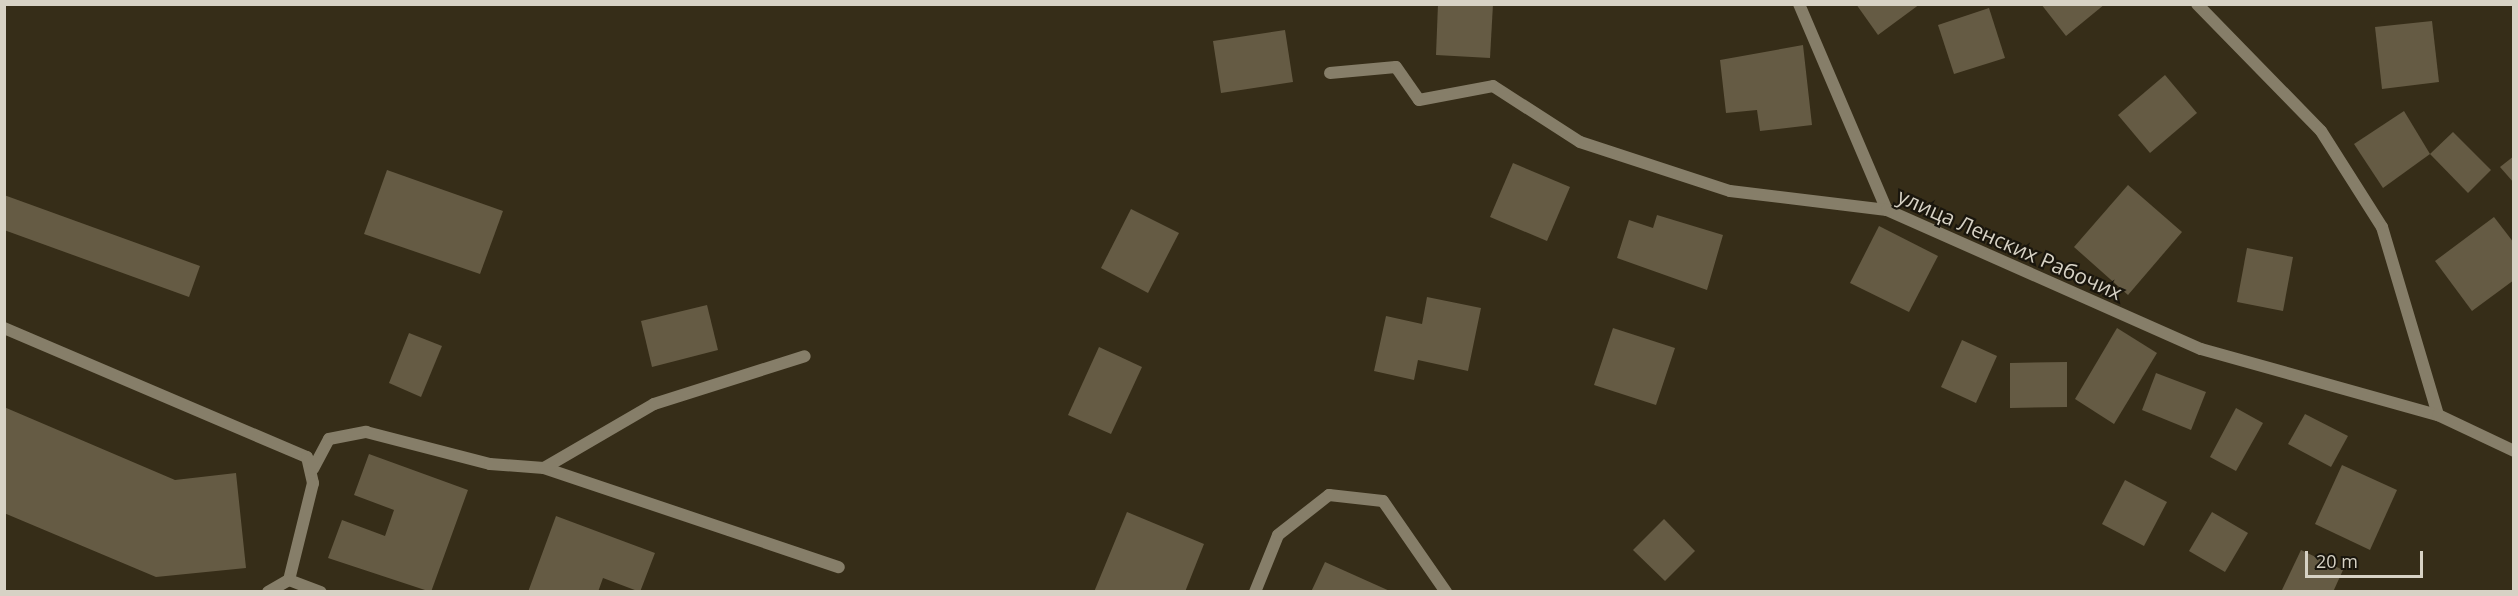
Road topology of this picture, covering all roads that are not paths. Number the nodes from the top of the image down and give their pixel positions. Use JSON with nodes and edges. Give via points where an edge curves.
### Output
{"nodes":[{"id":1,"x":1799,"y":4,"type":"edge"},
{"id":2,"x":2197,"y":4,"type":"edge"},
{"id":3,"x":1330,"y":73,"type":"dead end"},
{"id":4,"x":1887,"y":210,"type":"junction"},
{"id":5,"x":4,"y":328,"type":"edge"},
{"id":6,"x":805,"y":356,"type":"dead end"},
{"id":7,"x":2438,"y":415,"type":"junction"},
{"id":8,"x":2514,"y":451,"type":"edge"},
{"id":9,"x":544,"y":468,"type":"junction"},
{"id":10,"x":314,"y":469,"type":"junction"},
{"id":11,"x":839,"y":567,"type":"dead end"},
{"id":12,"x":289,"y":580,"type":"junction"},
{"id":13,"x":267,"y":591,"type":"edge"},
{"id":14,"x":321,"y":591,"type":"edge"},
{"id":15,"x":1255,"y":591,"type":"edge"},
{"id":16,"x":1446,"y":591,"type":"edge"}],
"edges":[{"from":1,"to":4,"type":"street"},
{"from":2,"to":7,"type":"street","via":[[2320,131],[2382,227]]},
{"from":3,"to":4,"type":"street","name":"улица Ленских Рабочих","via":[[1396,68],[1419,100],[1493,86],[1580,142],[1730,192]]},
{"from":4,"to":7,"type":"street","name":"улица Ленских Рабочих","via":[[2201,349]]},
{"from":5,"to":10,"type":"street","via":[[295,452]]},
{"from":6,"to":9,"type":"street","via":[[654,404]]},
{"from":7,"to":8,"type":"street","name":"улица Ленских Рабочих"},
{"from":9,"to":10,"type":"street","via":[[490,464],[366,432],[329,439]]},
{"from":9,"to":11,"type":"street"},
{"from":10,"to":12,"type":"street"},
{"from":12,"to":13,"type":"street"},
{"from":12,"to":14,"type":"street"},
{"from":15,"to":16,"type":"street","via":[[1278,535],[1329,495],[1383,501]]}]}
